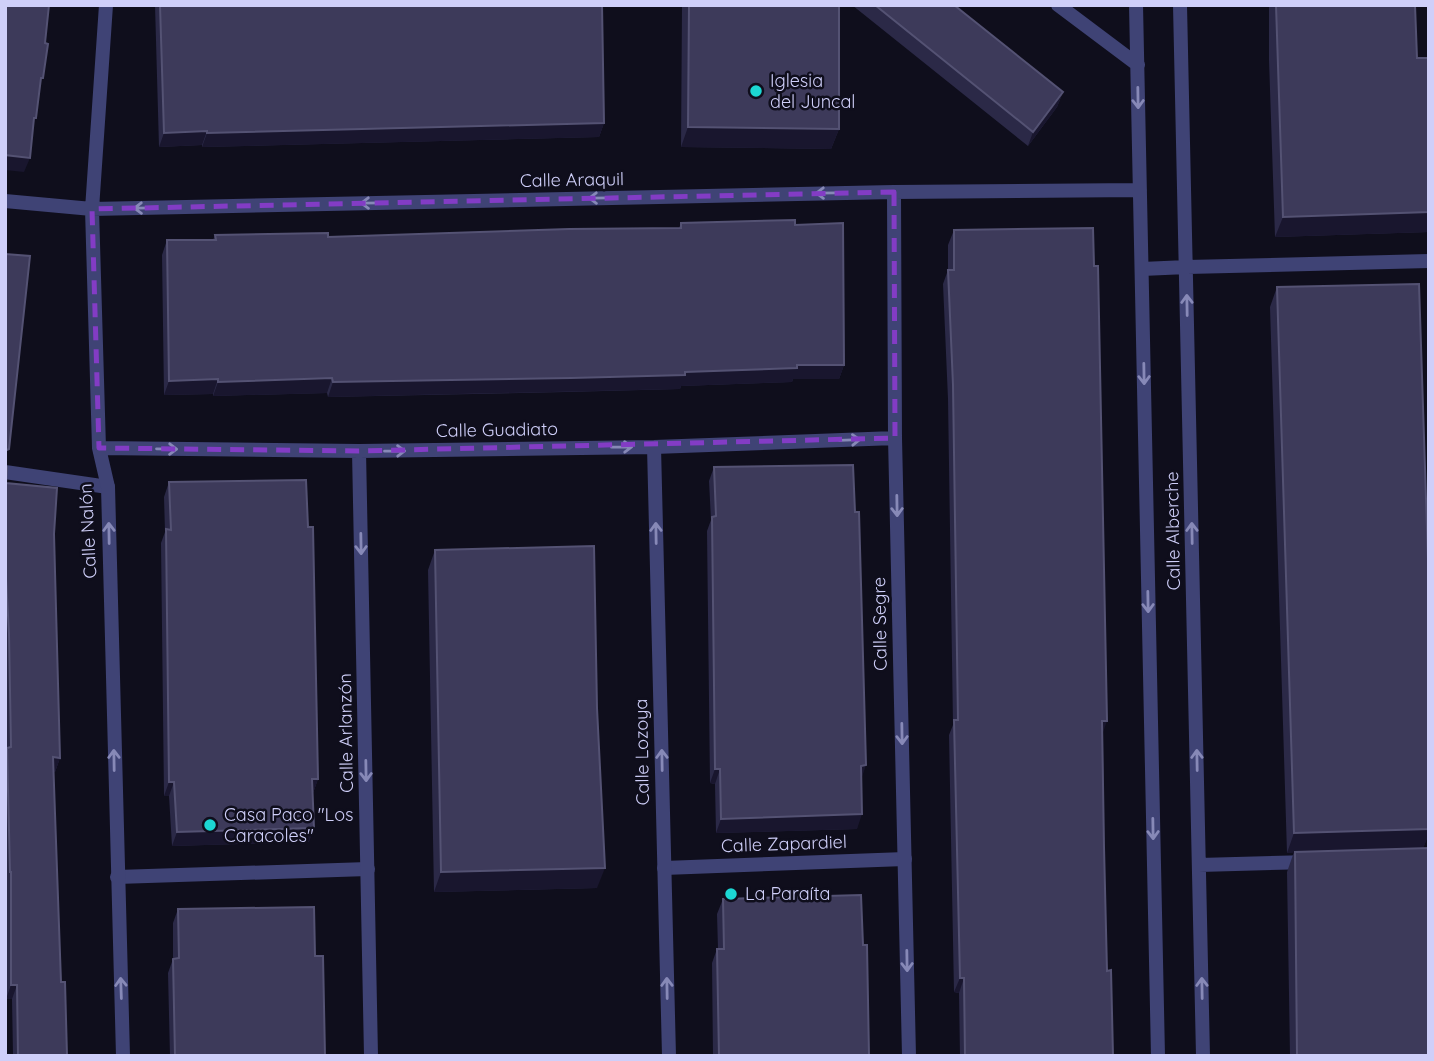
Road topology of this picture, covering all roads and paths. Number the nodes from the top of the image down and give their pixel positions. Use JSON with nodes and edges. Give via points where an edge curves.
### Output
{"nodes":[{"id":1,"x":106,"y":5,"type":"edge"},
{"id":2,"x":1058,"y":5,"type":"edge"},
{"id":3,"x":1136,"y":5,"type":"edge"},
{"id":4,"x":1180,"y":5,"type":"edge"},
{"id":5,"x":1138,"y":65,"type":"junction"},
{"id":6,"x":1140,"y":190,"type":"junction"},
{"id":7,"x":894,"y":192,"type":"junction"},
{"id":8,"x":5,"y":201,"type":"edge"},
{"id":9,"x":92,"y":209,"type":"junction"},
{"id":10,"x":1429,"y":261,"type":"edge"},
{"id":11,"x":1187,"y":267,"type":"junction"},
{"id":12,"x":1142,"y":269,"type":"junction"},
{"id":13,"x":895,"y":438,"type":"junction"},
{"id":14,"x":654,"y":447,"type":"junction"},
{"id":15,"x":99,"y":448,"type":"junction"},
{"id":16,"x":359,"y":451,"type":"junction"},
{"id":17,"x":5,"y":471,"type":"edge"},
{"id":18,"x":108,"y":487,"type":"junction"},
{"id":19,"x":905,"y":859,"type":"junction"},
{"id":20,"x":1321,"y":861,"type":"edge"},
{"id":21,"x":1199,"y":865,"type":"junction"},
{"id":22,"x":664,"y":868,"type":"junction"},
{"id":23,"x":368,"y":869,"type":"junction"},
{"id":24,"x":117,"y":877,"type":"junction"},
{"id":25,"x":123,"y":1056,"type":"edge"},
{"id":26,"x":371,"y":1056,"type":"edge"},
{"id":27,"x":669,"y":1056,"type":"edge"},
{"id":28,"x":909,"y":1056,"type":"edge"},
{"id":29,"x":1157,"y":1056,"type":"edge"},
{"id":30,"x":1203,"y":1056,"type":"edge"}],
"edges":[{"from":1,"to":9,"type":"street","name":"Calle Nalón"},
{"from":2,"to":5,"type":"street"},
{"from":3,"to":5,"type":"street","name":"Calle Alberche"},
{"from":4,"to":11,"type":"street","name":"Calle Alberche"},
{"from":5,"to":6,"type":"street","name":"Calle Alberche","one_way":true},
{"from":6,"to":7,"type":"street","name":"Calle Araquil"},
{"from":6,"to":12,"type":"street","name":"Calle Alberche"},
{"from":7,"to":9,"type":"street","name":"Calle Araquil","one_way":true},
{"from":7,"to":13,"type":"street","name":"Calle Segre"},
{"from":8,"to":9,"type":"street","name":"Calle Araquil"},
{"from":9,"to":15,"type":"street","name":"Calle Nalón"},
{"from":10,"to":11,"type":"street"},
{"from":11,"to":12,"type":"street"},
{"from":21,"to":11,"type":"street","name":"Calle Alberche","one_way":true},
{"from":12,"to":29,"type":"street","name":"Calle Alberche","one_way":true},
{"from":14,"to":13,"type":"street","name":"Calle Guadiato","one_way":true},
{"from":13,"to":19,"type":"street","name":"Calle Segre","one_way":true},
{"from":16,"to":14,"type":"street","name":"Calle Guadiato","one_way":true},
{"from":22,"to":14,"type":"street","name":"Calle Lozoya","one_way":true},
{"from":15,"to":16,"type":"street","name":"Calle Guadiato","one_way":true},
{"from":15,"to":18,"type":"street","name":"Calle Nalón"},
{"from":16,"to":23,"type":"street","name":"Calle Arlanzón","one_way":true},
{"from":17,"to":18,"type":"street"},
{"from":24,"to":18,"type":"street","name":"Calle Nalón","one_way":true},
{"from":19,"to":22,"type":"street","name":"Calle Zapardiel"},
{"from":19,"to":28,"type":"street","name":"Calle Segre","one_way":true},
{"from":20,"to":21,"type":"street"},
{"from":30,"to":21,"type":"street","name":"Calle Alberche","one_way":true},
{"from":27,"to":22,"type":"street","name":"Calle Lozoya","one_way":true},
{"from":23,"to":24,"type":"street"},
{"from":23,"to":26,"type":"street","name":"Calle Arlanzón"},
{"from":25,"to":24,"type":"street","name":"Calle Nalón","one_way":true}]}
